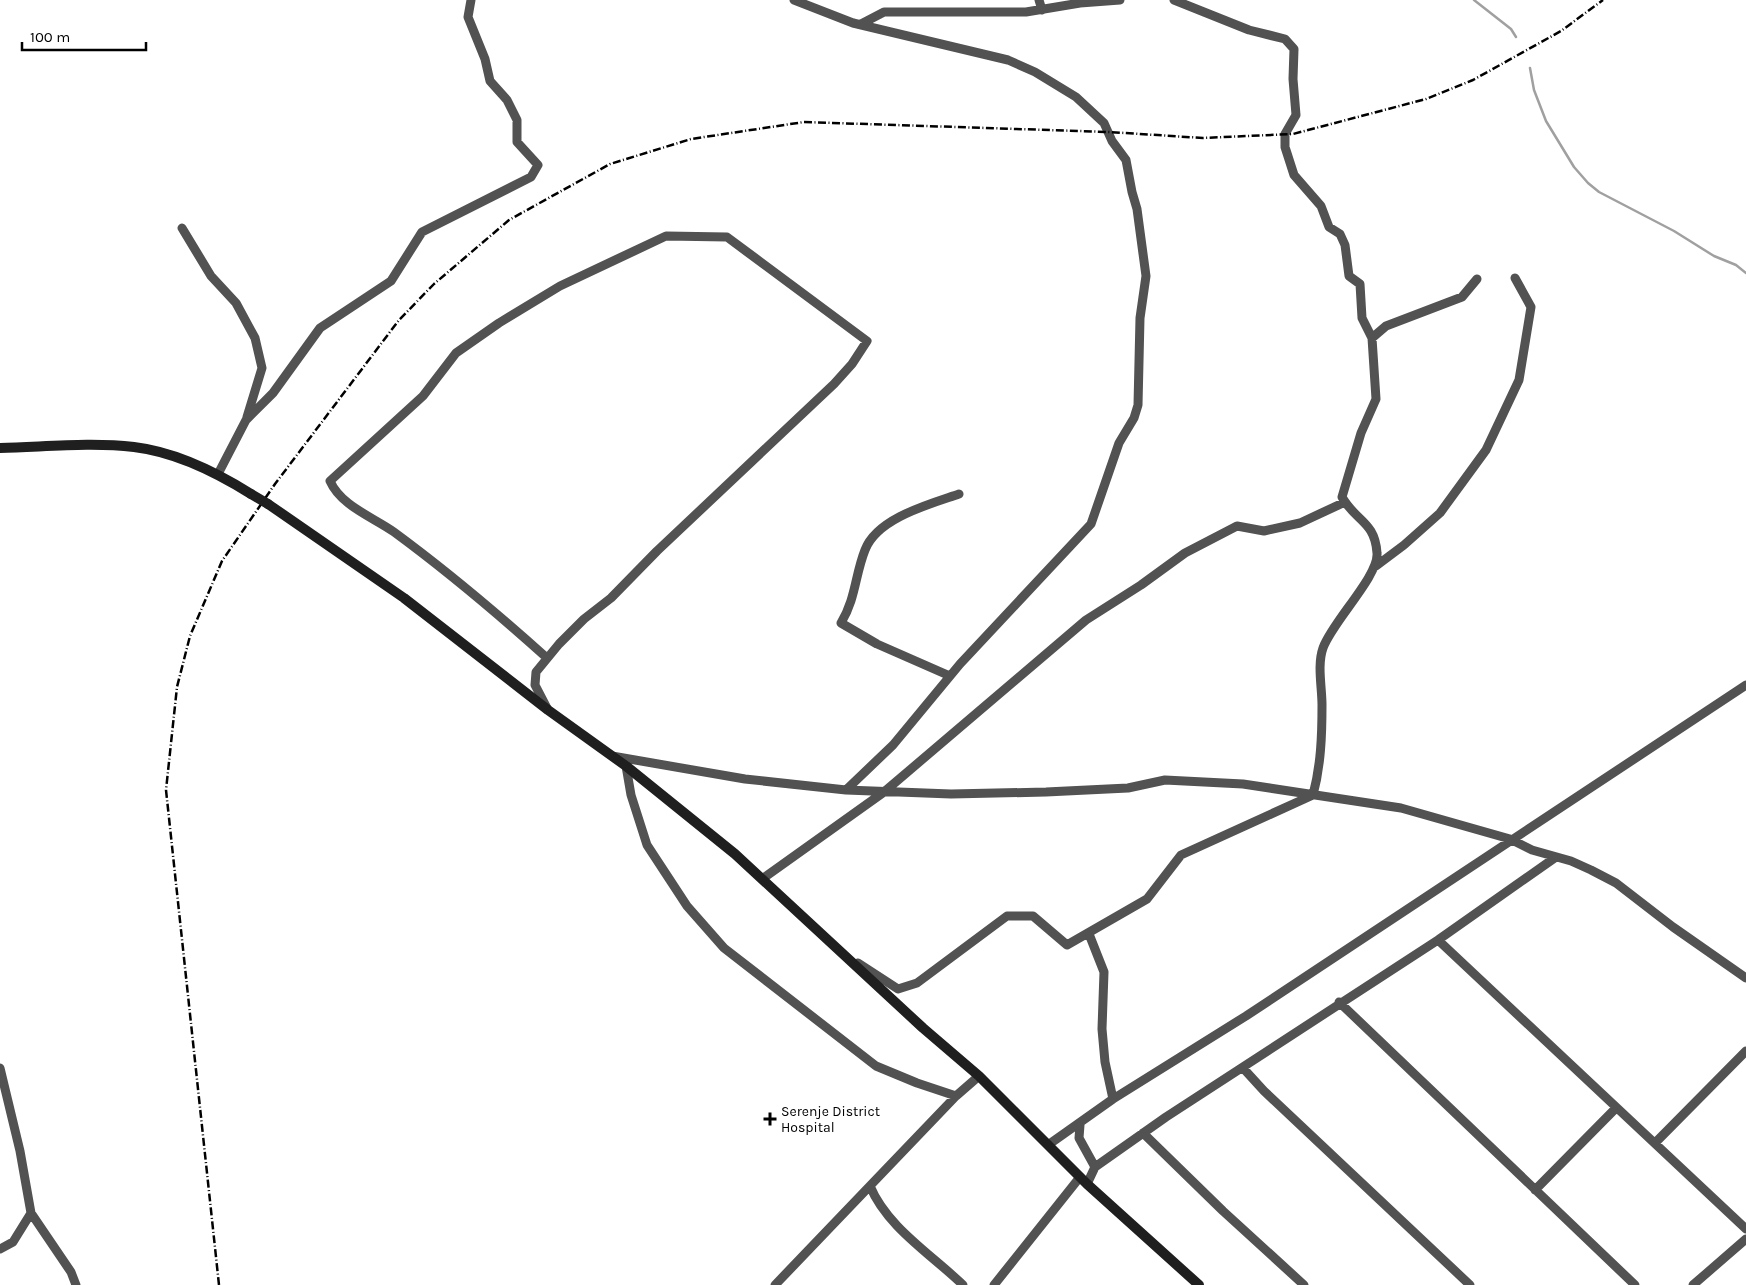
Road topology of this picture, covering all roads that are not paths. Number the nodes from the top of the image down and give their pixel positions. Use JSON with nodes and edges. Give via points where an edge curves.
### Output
{"nodes":[{"id":1,"x":471,"y":0,"type":"edge"},
{"id":2,"x":794,"y":0,"type":"edge"},
{"id":3,"x":1039,"y":0,"type":"edge"},
{"id":4,"x":1120,"y":0,"type":"edge"},
{"id":5,"x":1174,"y":0,"type":"edge"},
{"id":6,"x":1042,"y":10,"type":"junction"},
{"id":7,"x":861,"y":24,"type":"junction"},
{"id":8,"x":182,"y":228,"type":"dead end"},
{"id":9,"x":1514,"y":278,"type":"dead end"},
{"id":10,"x":1477,"y":279,"type":"dead end"},
{"id":11,"x":1372,"y":338,"type":"junction"},
{"id":12,"x":246,"y":420,"type":"junction"},
{"id":13,"x":0,"y":448,"type":"edge"},
{"id":14,"x":218,"y":474,"type":"junction"},
{"id":15,"x":960,"y":494,"type":"dead end"},
{"id":16,"x":1345,"y":502,"type":"junction"},
{"id":17,"x":1376,"y":566,"type":"junction"},
{"id":18,"x":547,"y":658,"type":"junction"},
{"id":19,"x":950,"y":676,"type":"junction"},
{"id":20,"x":1746,"y":685,"type":"edge"},
{"id":21,"x":548,"y":710,"type":"junction"},
{"id":22,"x":612,"y":756,"type":"junction"},
{"id":23,"x":626,"y":766,"type":"junction"},
{"id":24,"x":846,"y":790,"type":"junction"},
{"id":25,"x":884,"y":792,"type":"junction"},
{"id":26,"x":1313,"y":795,"type":"junction"},
{"id":27,"x":1510,"y":840,"type":"junction"},
{"id":28,"x":1556,"y":857,"type":"junction"},
{"id":29,"x":762,"y":879,"type":"junction"},
{"id":30,"x":1089,"y":934,"type":"junction"},
{"id":31,"x":1438,"y":940,"type":"junction"},
{"id":32,"x":844,"y":955,"type":"junction"},
{"id":33,"x":1746,"y":978,"type":"edge"},
{"id":34,"x":1339,"y":1002,"type":"junction"},
{"id":35,"x":1746,"y":1051,"type":"edge"},
{"id":36,"x":0,"y":1068,"type":"edge"},
{"id":37,"x":1243,"y":1068,"type":"junction"},
{"id":38,"x":979,"y":1076,"type":"junction"},
{"id":39,"x":956,"y":1096,"type":"junction"},
{"id":40,"x":1113,"y":1099,"type":"junction"},
{"id":41,"x":1616,"y":1108,"type":"junction"},
{"id":42,"x":1080,"y":1125,"type":"junction"},
{"id":43,"x":1143,"y":1133,"type":"junction"},
{"id":44,"x":1655,"y":1143,"type":"junction"},
{"id":45,"x":1048,"y":1146,"type":"junction"},
{"id":46,"x":1095,"y":1167,"type":"junction"},
{"id":47,"x":1083,"y":1180,"type":"junction"},
{"id":48,"x":870,"y":1186,"type":"junction"},
{"id":49,"x":1535,"y":1190,"type":"junction"},
{"id":50,"x":31,"y":1213,"type":"junction"},
{"id":51,"x":1746,"y":1229,"type":"edge"},
{"id":52,"x":1746,"y":1238,"type":"edge"},
{"id":53,"x":0,"y":1249,"type":"edge"},
{"id":54,"x":76,"y":1285,"type":"edge"},
{"id":55,"x":775,"y":1285,"type":"edge"},
{"id":56,"x":963,"y":1285,"type":"edge"},
{"id":57,"x":994,"y":1285,"type":"edge"},
{"id":58,"x":1199,"y":1285,"type":"edge"},
{"id":59,"x":1304,"y":1285,"type":"edge"},
{"id":60,"x":1470,"y":1285,"type":"edge"},
{"id":61,"x":1636,"y":1285,"type":"edge"},
{"id":62,"x":1693,"y":1285,"type":"edge"}],
"edges":[{"from":1,"to":12,"type":"street","via":[[468,17],[490,81],[507,100],[517,120],[517,142],[538,165],[531,177],[422,232],[391,281],[320,328],[272,393]]},
{"from":2,"to":7,"type":"street","via":[[822,13]]},
{"from":3,"to":6,"type":"street"},
{"from":4,"to":6,"type":"street"},
{"from":5,"to":11,"type":"street","via":[[1249,30],[1285,39],[1294,49],[1296,115],[1284,134],[1285,147],[1294,175],[1322,206],[1329,227],[1340,234],[1345,245],[1349,276],[1360,284],[1362,318]]},
{"from":6,"to":7,"type":"street","via":[[884,12]]},
{"from":7,"to":19,"type":"street","via":[[1008,60],[1076,97],[1104,123],[1126,160],[1138,208],[1146,276],[1140,318],[1138,405],[1134,418],[1119,443],[1091,524]]},
{"from":8,"to":12,"type":"street","via":[[211,276],[236,303],[255,338],[262,368]]},
{"from":9,"to":17,"type":"street","via":[[1531,306],[1519,380],[1486,450],[1440,513]]},
{"from":10,"to":11,"type":"street","via":[[1462,297],[1386,326]]},
{"from":11,"to":16,"type":"street","via":[[1376,399],[1361,432],[1345,482],[1342,497]]},
{"from":12,"to":14,"type":"street"},
{"from":13,"to":14,"type":"main road","via":[[91,444],[136,447],[178,458]]},
{"from":14,"to":21,"type":"main road","bridge":true,"via":[[268,504],[404,598]]},
{"from":15,"to":19,"type":"street","via":[[908,513],[875,534],[865,548],[854,596],[841,623],[877,644]]},
{"from":16,"to":17,"type":"street","via":[[1373,533],[1378,554]]},
{"from":16,"to":25,"type":"street","via":[[1300,523],[1264,531],[1237,526],[1185,553],[1086,620]]},
{"from":17,"to":26,"type":"street","via":[[1339,618],[1321,655],[1321,753]]},
{"from":18,"to":18,"type":"street","via":[[834,384],[867,341],[727,237],[666,236],[560,286],[507,318],[456,354],[423,396],[330,481],[336,494],[401,538],[497,613]]},
{"from":18,"to":21,"type":"street","via":[[536,672],[535,685]]},
{"from":19,"to":24,"type":"street","via":[[893,745]]},
{"from":20,"to":27,"type":"street"},
{"from":21,"to":22,"type":"main road"},
{"from":22,"to":23,"type":"main road"},
{"from":22,"to":24,"type":"street","via":[[745,780]]},
{"from":23,"to":29,"type":"main road"},
{"from":23,"to":39,"type":"street","via":[[631,795],[648,845],[687,906],[724,948],[876,1066]]},
{"from":24,"to":25,"type":"street"},
{"from":25,"to":26,"type":"street","via":[[1085,791],[1128,788],[1165,780],[1243,784]]},
{"from":25,"to":29,"type":"street"},
{"from":26,"to":27,"type":"street","via":[[1401,808]]},
{"from":26,"to":30,"type":"street","via":[[1181,855],[1147,899]]},
{"from":27,"to":28,"type":"street"},
{"from":27,"to":40,"type":"street","via":[[1246,1016]]},
{"from":28,"to":31,"type":"street"},
{"from":28,"to":33,"type":"street","via":[[1616,883]]},
{"from":29,"to":32,"type":"main road"},
{"from":30,"to":32,"type":"street","via":[[1067,945],[1033,916],[1007,916],[917,983],[898,989]]},
{"from":30,"to":40,"type":"street","via":[[1104,972],[1102,1029]]},
{"from":31,"to":34,"type":"street"},
{"from":31,"to":41,"type":"street"},
{"from":32,"to":38,"type":"main road"},
{"from":34,"to":37,"type":"street"},
{"from":34,"to":49,"type":"street"},
{"from":35,"to":44,"type":"street"},
{"from":36,"to":50,"type":"street"},
{"from":37,"to":43,"type":"street"},
{"from":37,"to":60,"type":"street"},
{"from":38,"to":39,"type":"street"},
{"from":38,"to":45,"type":"main road"},
{"from":39,"to":48,"type":"street"},
{"from":40,"to":42,"type":"street"},
{"from":41,"to":44,"type":"street"},
{"from":41,"to":49,"type":"street"},
{"from":42,"to":45,"type":"street"},
{"from":42,"to":46,"type":"street","via":[[1079,1138]]},
{"from":43,"to":46,"type":"street"},
{"from":43,"to":59,"type":"street"},
{"from":44,"to":51,"type":"street"},
{"from":45,"to":47,"type":"main road"},
{"from":46,"to":47,"type":"street"},
{"from":47,"to":57,"type":"street"},
{"from":47,"to":58,"type":"main road"},
{"from":48,"to":55,"type":"street"},
{"from":48,"to":56,"type":"street","via":[[894,1223]]},
{"from":49,"to":61,"type":"street"},
{"from":50,"to":53,"type":"street","via":[[12,1242]]},
{"from":50,"to":54,"type":"street","via":[[71,1272]]},
{"from":52,"to":62,"type":"street"}]}
